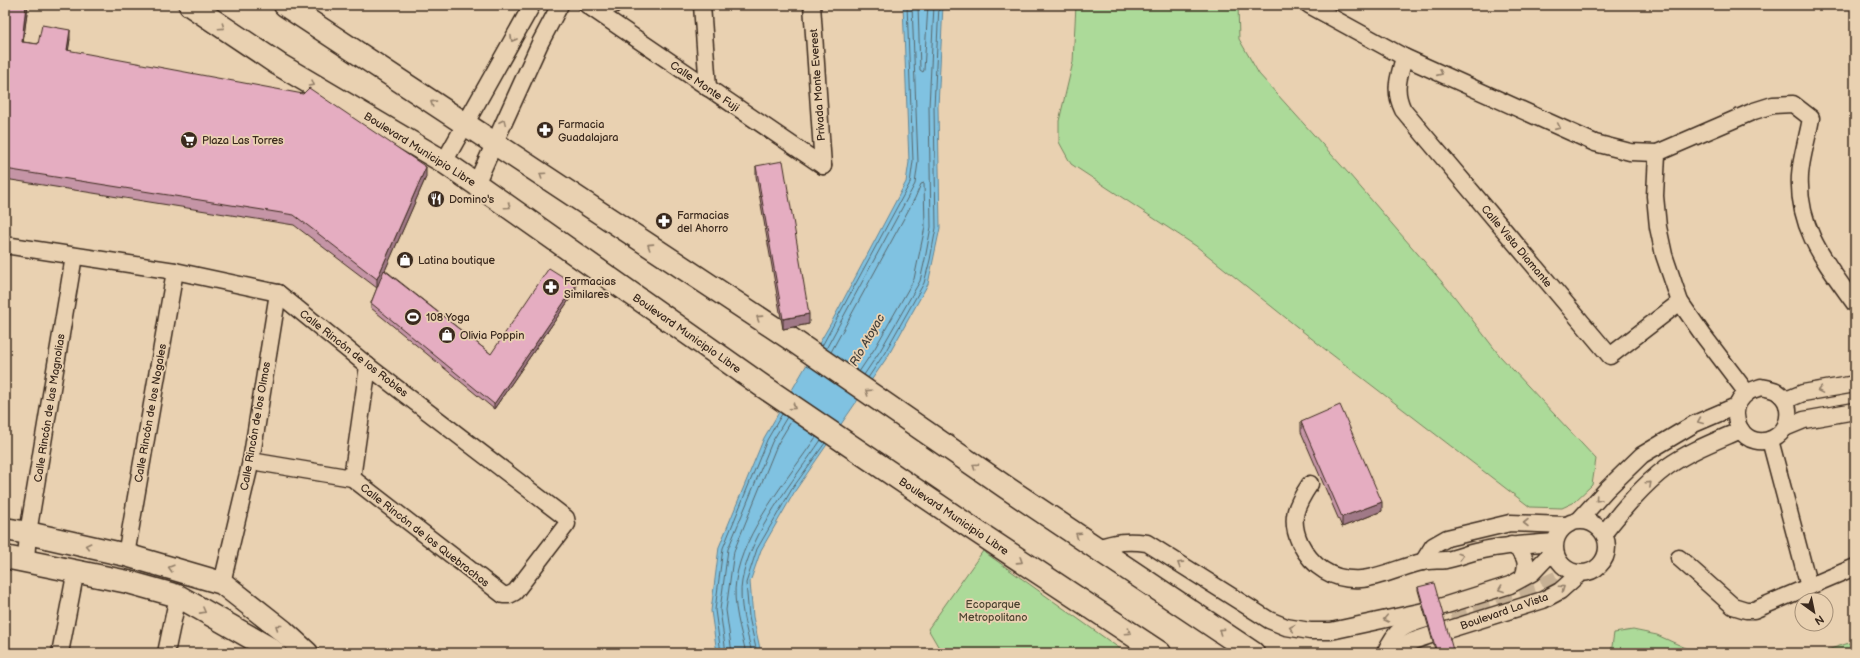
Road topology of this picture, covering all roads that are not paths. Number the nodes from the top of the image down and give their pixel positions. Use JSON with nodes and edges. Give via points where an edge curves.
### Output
{"nodes":[{"id":1,"x":190,"y":5,"type":"edge"},
{"id":2,"x":285,"y":5,"type":"edge"},
{"id":3,"x":532,"y":5,"type":"edge"},
{"id":4,"x":560,"y":5,"type":"edge"},
{"id":5,"x":613,"y":5,"type":"edge"},
{"id":6,"x":702,"y":5,"type":"edge"},
{"id":7,"x":812,"y":5,"type":"edge"},
{"id":8,"x":1309,"y":5,"type":"edge"},
{"id":9,"x":590,"y":6,"type":"edge"},
{"id":10,"x":1404,"y":57,"type":"junction"},
{"id":11,"x":708,"y":88,"type":"junction"},
{"id":12,"x":466,"y":124,"type":"junction"},
{"id":13,"x":493,"y":142,"type":"junction"},
{"id":14,"x":1657,"y":153,"type":"junction"},
{"id":15,"x":444,"y":162,"type":"junction"},
{"id":16,"x":823,"y":166,"type":"joint"},
{"id":17,"x":476,"y":184,"type":"junction"},
{"id":18,"x":5,"y":245,"type":"edge"},
{"id":19,"x":74,"y":256,"type":"junction"},
{"id":20,"x":175,"y":271,"type":"junction"},
{"id":21,"x":278,"y":292,"type":"junction"},
{"id":22,"x":1680,"y":302,"type":"junction"},
{"id":23,"x":1855,"y":304,"type":"edge"},
{"id":24,"x":368,"y":366,"type":"junction"},
{"id":25,"x":1855,"y":384,"type":"edge"},
{"id":26,"x":1747,"y":393,"type":"junction"},
{"id":27,"x":1786,"y":400,"type":"junction"},
{"id":28,"x":1736,"y":406,"type":"junction"},
{"id":29,"x":1855,"y":410,"type":"edge"},
{"id":30,"x":1787,"y":427,"type":"junction"},
{"id":31,"x":1741,"y":430,"type":"junction"},
{"id":32,"x":1770,"y":440,"type":"junction"},
{"id":33,"x":251,"y":461,"type":"junction"},
{"id":34,"x":352,"y":478,"type":"junction"},
{"id":35,"x":1310,"y":484,"type":"dead end"},
{"id":36,"x":1572,"y":523,"type":"junction"},
{"id":37,"x":5,"y":529,"type":"edge"},
{"id":38,"x":28,"y":532,"type":"junction"},
{"id":39,"x":1604,"y":533,"type":"junction"},
{"id":40,"x":1511,"y":545,"type":"junction"},
{"id":41,"x":1554,"y":546,"type":"junction"},
{"id":42,"x":1096,"y":548,"type":"junction"},
{"id":43,"x":126,"y":555,"type":"junction"},
{"id":44,"x":15,"y":558,"type":"edge"},
{"id":45,"x":1679,"y":558,"type":"dead end"},
{"id":46,"x":1422,"y":562,"type":"junction"},
{"id":47,"x":1855,"y":567,"type":"edge"},
{"id":48,"x":76,"y":570,"type":"junction"},
{"id":49,"x":1579,"y":574,"type":"junction"},
{"id":50,"x":1523,"y":577,"type":"junction"},
{"id":51,"x":222,"y":583,"type":"junction"},
{"id":52,"x":1809,"y":587,"type":"junction"},
{"id":53,"x":503,"y":595,"type":"joint"},
{"id":54,"x":178,"y":596,"type":"junction"},
{"id":55,"x":1440,"y":607,"type":"edge"},
{"id":56,"x":1447,"y":630,"type":"edge"},
{"id":57,"x":1431,"y":635,"type":"tunnel mouth"},
{"id":58,"x":271,"y":651,"type":"edge"},
{"id":59,"x":60,"y":653,"type":"edge"},
{"id":60,"x":166,"y":653,"type":"edge"},
{"id":61,"x":307,"y":653,"type":"edge"},
{"id":62,"x":1160,"y":653,"type":"edge"},
{"id":63,"x":1253,"y":653,"type":"edge"},
{"id":64,"x":1385,"y":653,"type":"edge"},
{"id":65,"x":1391,"y":653,"type":"edge"}],
"edges":[{"from":1,"to":15,"type":"main road","name":"Boulevard Municipio Libre","one_way":true,"via":[[278,64]]},
{"from":12,"to":2,"type":"main road","one_way":true},
{"from":3,"to":12,"type":"street","one_way":true},
{"from":13,"to":4,"type":"street","one_way":true},
{"from":5,"to":9,"type":"street"},
{"from":6,"to":11,"type":"street"},
{"from":7,"to":16,"type":"street","name":"Privada Monte Everest"},
{"from":8,"to":10,"type":"street"},
{"from":9,"to":11,"type":"street","name":"Calle Monte Fuji"},
{"from":10,"to":14,"type":"street","one_way":true,"via":[[1595,143],[1630,152]]},
{"from":10,"to":22,"type":"street","name":"Calle Vista Diamante","via":[[1397,86],[1397,98],[1403,110],[1610,356]]},
{"from":11,"to":16,"type":"street","name":"Calle Monte Fuji"},
{"from":12,"to":13,"type":"main road"},
{"from":12,"to":15,"type":"street"},
{"from":13,"to":17,"type":"street"},
{"from":42,"to":13,"type":"main road","one_way":true,"via":[[791,340]]},
{"from":14,"to":22,"type":"street","via":[[1655,196],[1658,227],[1664,256]]},
{"from":14,"to":23,"type":"street","via":[[1754,111],[1774,105],[1793,104],[1803,111],[1811,118],[1800,175],[1802,208],[1806,224],[1816,248]]},
{"from":15,"to":17,"type":"main road","name":"Boulevard Municipio Libre"},
{"from":17,"to":62,"type":"main road","name":"Boulevard Municipio Libre","one_way":true,"via":[[761,385],[976,532]]},
{"from":18,"to":19,"type":"street","name":"Calle Rincón de los Robles"},
{"from":19,"to":20,"type":"street","name":"Calle Rincón de los Robles"},
{"from":19,"to":38,"type":"street","name":"Calle Rincón de las Magnolias"},
{"from":20,"to":21,"type":"street","name":"Calle Rincón de los Robles"},
{"from":20,"to":43,"type":"street","name":"Calle Rincón de los Nogales"},
{"from":21,"to":24,"type":"street","name":"Calle Rincón de los Robles"},
{"from":21,"to":33,"type":"street","name":"Calle Rincón de los Olmos"},
{"from":22,"to":26,"type":"street"},
{"from":24,"to":34,"type":"street"},
{"from":24,"to":53,"type":"street","name":"Calle Rincón de los Robles","via":[[566,518],[567,524],[515,592]]},
{"from":25,"to":27,"type":"street","one_way":true,"via":[[1803,393]]},
{"from":26,"to":27,"type":"street","via":[[1761,387],[1776,391]]},
{"from":26,"to":28,"type":"street"},
{"from":27,"to":30,"type":"street","via":[[1790,413]]},
{"from":28,"to":31,"type":"street","via":[[1736,417]]},
{"from":28,"to":36,"type":"street","one_way":true,"via":[[1694,424],[1642,455]]},
{"from":29,"to":30,"type":"street","via":[[1804,420]]},
{"from":30,"to":32,"type":"street","via":[[1780,435]]},
{"from":31,"to":32,"type":"street","via":[[1751,438]]},
{"from":39,"to":31,"type":"street","one_way":true,"via":[[1632,499],[1668,467],[1701,448]]},
{"from":32,"to":52,"type":"street"},
{"from":33,"to":34,"type":"street","name":"Calle Rincón de los Quebrachos"},
{"from":33,"to":51,"type":"street","name":"Calle Rincón de los Olmos"},
{"from":34,"to":53,"type":"street","name":"Calle Rincón de los Quebrachos"},
{"from":35,"to":46,"type":"street","via":[[1300,499],[1294,515],[1295,531],[1312,562],[1328,574],[1362,580]]},
{"from":36,"to":39,"type":"street","via":[[1594,523]]},
{"from":36,"to":41,"type":"street","via":[[1558,533]]},
{"from":36,"to":46,"type":"street","one_way":true,"via":[[1510,523],[1448,538],[1433,546]]},
{"from":37,"to":38,"type":"main road"},
{"from":43,"to":38,"type":"main road","one_way":true},
{"from":38,"to":44,"type":"street","name":"Calle Rincón de las Magnolias"},
{"from":39,"to":49,"type":"street","via":[[1608,544],[1606,556],[1600,566],[1590,572]]},
{"from":40,"to":41,"type":"street"},
{"from":46,"to":40,"type":"street","one_way":true,"via":[[1447,560]]},
{"from":40,"to":50,"type":"street","via":[[1523,554],[1526,570]]},
{"from":41,"to":49,"type":"street","via":[[1558,562],[1567,570]]},
{"from":41,"to":50,"type":"street","name":"Boulevard La Vista","via":[[1532,573]]},
{"from":63,"to":42,"type":"main road","one_way":true},
{"from":64,"to":42,"type":"street","one_way":true,"via":[[1392,637],[1406,625],[1426,615],[1331,631],[1286,627],[1269,620],[1147,544],[1131,540]]},
{"from":51,"to":43,"type":"main road","one_way":true},
{"from":44,"to":48,"type":"main road"},
{"from":45,"to":52,"type":"street","via":[[1733,606],[1746,610],[1754,610]]},
{"from":47,"to":52,"type":"street"},
{"from":48,"to":54,"type":"main road"},
{"from":48,"to":59,"type":"street"},
{"from":56,"to":49,"type":"street","name":"Boulevard La Vista","one_way":true,"via":[[1543,600],[1560,591]]},
{"from":50,"to":55,"type":"street","name":"Boulevard La Vista","one_way":true,"via":[[1499,590]]},
{"from":61,"to":51,"type":"main road","one_way":true},
{"from":54,"to":58,"type":"main road","one_way":true},
{"from":54,"to":60,"type":"street"},
{"from":57,"to":65,"type":"street"}]}
